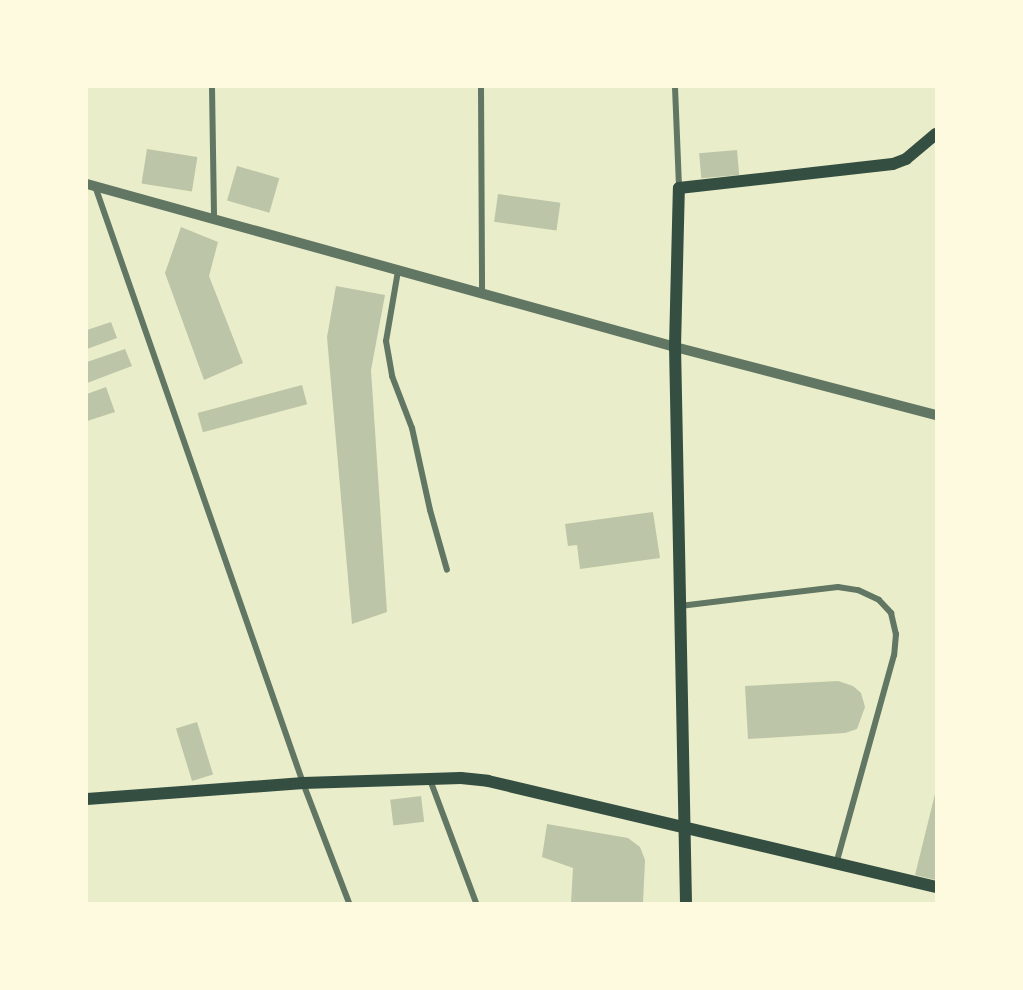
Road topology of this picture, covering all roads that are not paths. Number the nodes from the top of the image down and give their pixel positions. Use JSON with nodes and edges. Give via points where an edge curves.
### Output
{"nodes":[{"id":1,"x":212,"y":87,"type":"edge"},
{"id":2,"x":481,"y":87,"type":"edge"},
{"id":3,"x":675,"y":87,"type":"edge"},
{"id":4,"x":936,"y":134,"type":"edge"},
{"id":5,"x":91,"y":185,"type":"edge"},
{"id":6,"x":679,"y":188,"type":"junction"},
{"id":7,"x":214,"y":220,"type":"junction"},
{"id":8,"x":398,"y":271,"type":"junction"},
{"id":9,"x":482,"y":294,"type":"junction"},
{"id":10,"x":675,"y":346,"type":"junction"},
{"id":11,"x":936,"y":415,"type":"edge"},
{"id":12,"x":447,"y":570,"type":"dead end"},
{"id":13,"x":680,"y":606,"type":"junction"},
{"id":14,"x":429,"y":777,"type":"junction"},
{"id":15,"x":303,"y":783,"type":"junction"},
{"id":16,"x":87,"y":799,"type":"edge"},
{"id":17,"x":683,"y":828,"type":"junction"},
{"id":18,"x":836,"y":864,"type":"junction"},
{"id":19,"x":936,"y":887,"type":"edge"},
{"id":20,"x":349,"y":903,"type":"edge"},
{"id":21,"x":476,"y":903,"type":"edge"},
{"id":22,"x":686,"y":903,"type":"edge"}],
"edges":[{"from":1,"to":7,"type":"street"},
{"from":2,"to":9,"type":"street"},
{"from":3,"to":6,"type":"street"},
{"from":4,"to":6,"type":"main road","via":[[906,159],[893,164]]},
{"from":5,"to":7,"type":"street"},
{"from":5,"to":15,"type":"street"},
{"from":6,"to":10,"type":"main road"},
{"from":7,"to":8,"type":"street"},
{"from":8,"to":9,"type":"street"},
{"from":8,"to":12,"type":"street","via":[[386,341],[392,376],[412,428]]},
{"from":9,"to":10,"type":"street"},
{"from":10,"to":11,"type":"street"},
{"from":10,"to":13,"type":"main road"},
{"from":13,"to":17,"type":"main road"},
{"from":13,"to":18,"type":"street","via":[[838,587],[858,590],[879,600],[891,613],[896,634],[894,655]]},
{"from":14,"to":15,"type":"main road"},
{"from":14,"to":17,"type":"main road","via":[[488,781]]},
{"from":14,"to":21,"type":"street"},
{"from":15,"to":16,"type":"main road"},
{"from":15,"to":20,"type":"street"},
{"from":17,"to":18,"type":"main road"},
{"from":17,"to":22,"type":"main road"},
{"from":18,"to":19,"type":"main road"}]}
